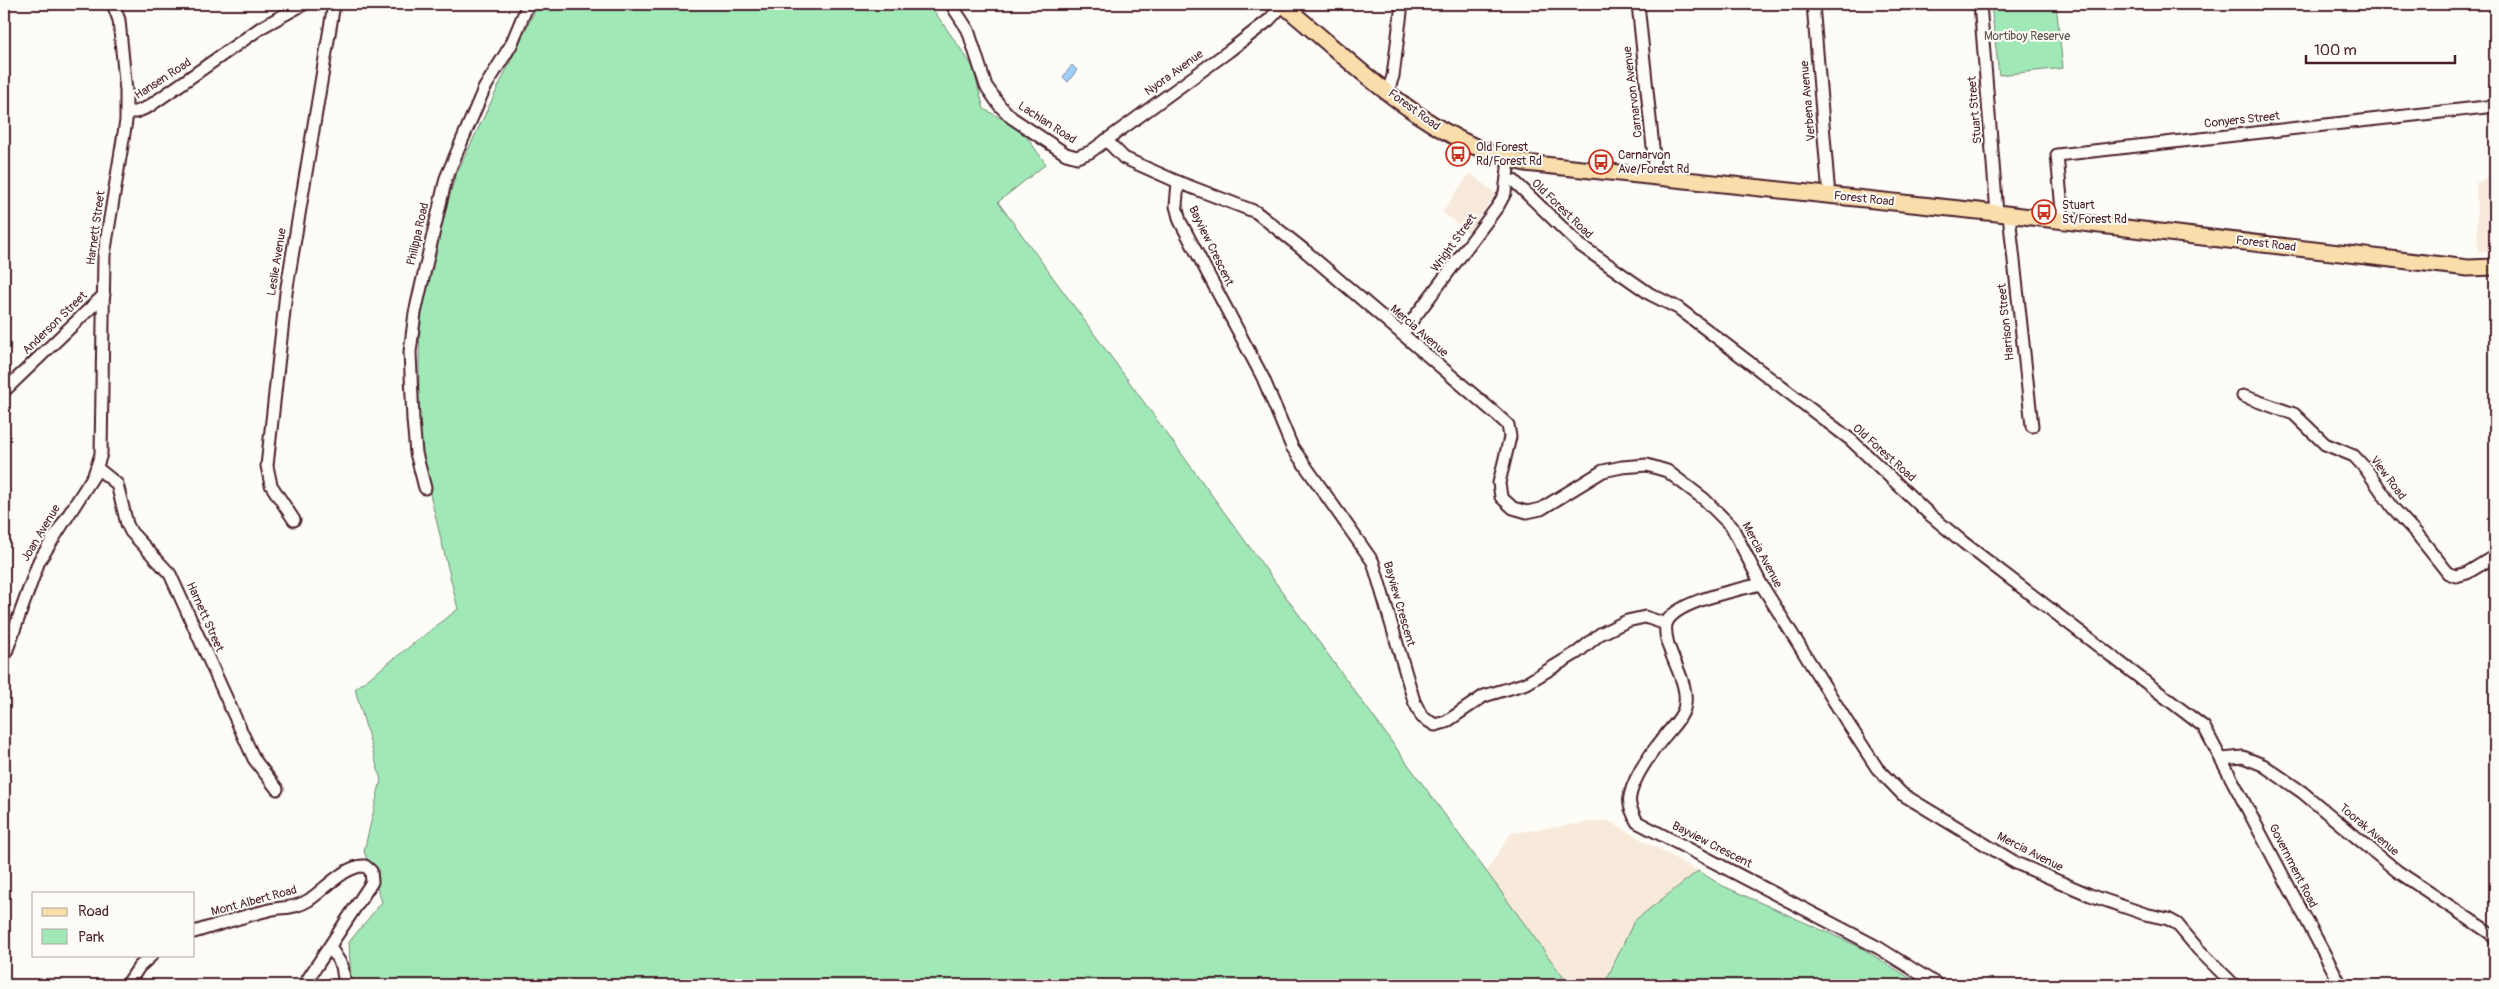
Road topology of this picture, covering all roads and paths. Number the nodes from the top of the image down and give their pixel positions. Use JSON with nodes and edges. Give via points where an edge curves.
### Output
{"nodes":[{"id":1,"x":113,"y":4,"type":"edge"},
{"id":2,"x":304,"y":4,"type":"edge"},
{"id":3,"x":334,"y":4,"type":"edge"},
{"id":4,"x":528,"y":4,"type":"edge"},
{"id":5,"x":951,"y":4,"type":"edge"},
{"id":6,"x":1282,"y":4,"type":"edge"},
{"id":7,"x":1402,"y":4,"type":"edge"},
{"id":8,"x":1638,"y":4,"type":"edge"},
{"id":9,"x":1813,"y":4,"type":"edge"},
{"id":10,"x":1980,"y":4,"type":"edge"},
{"id":11,"x":1388,"y":91,"type":"junction"},
{"id":12,"x":2495,"y":106,"type":"edge"},
{"id":13,"x":126,"y":112,"type":"junction"},
{"id":14,"x":1106,"y":140,"type":"junction"},
{"id":15,"x":1077,"y":157,"type":"joint"},
{"id":16,"x":1509,"y":160,"type":"junction"},
{"id":17,"x":1525,"y":163,"type":"junction"},
{"id":18,"x":1653,"y":176,"type":"junction"},
{"id":19,"x":1514,"y":181,"type":"junction"},
{"id":20,"x":1178,"y":182,"type":"junction"},
{"id":21,"x":1505,"y":193,"type":"junction"},
{"id":22,"x":1829,"y":196,"type":"junction"},
{"id":23,"x":2003,"y":214,"type":"junction"},
{"id":24,"x":2063,"y":221,"type":"junction"},
{"id":25,"x":2495,"y":266,"type":"edge"},
{"id":26,"x":104,"y":295,"type":"junction"},
{"id":27,"x":1402,"y":334,"type":"junction"},
{"id":28,"x":4,"y":391,"type":"edge"},
{"id":29,"x":2243,"y":396,"type":"dead end"},
{"id":30,"x":2032,"y":426,"type":"dead end"},
{"id":31,"x":97,"y":468,"type":"junction"},
{"id":32,"x":89,"y":482,"type":"joint"},
{"id":33,"x":425,"y":488,"type":"dead end"},
{"id":34,"x":294,"y":520,"type":"dead end"},
{"id":35,"x":2495,"y":556,"type":"edge"},
{"id":36,"x":1760,"y":584,"type":"junction"},
{"id":37,"x":1666,"y":624,"type":"junction"},
{"id":38,"x":4,"y":658,"type":"edge"},
{"id":39,"x":2222,"y":759,"type":"junction"},
{"id":40,"x":277,"y":789,"type":"dead end"},
{"id":41,"x":195,"y":932,"type":"edge"},
{"id":42,"x":2495,"y":939,"type":"edge"},
{"id":43,"x":330,"y":947,"type":"junction"},
{"id":44,"x":151,"y":956,"type":"edge"},
{"id":45,"x":127,"y":985,"type":"edge"},
{"id":46,"x":304,"y":985,"type":"edge"},
{"id":47,"x":345,"y":985,"type":"edge"},
{"id":48,"x":1938,"y":985,"type":"edge"},
{"id":49,"x":2234,"y":985,"type":"edge"},
{"id":50,"x":2341,"y":985,"type":"edge"}],
"edges":[{"from":1,"to":13,"type":"street","name":"Hansen Road","via":[[119,20]]},
{"from":2,"to":13,"type":"street","name":"Hansen Road","via":[[262,27],[148,107]]},
{"from":3,"to":34,"type":"street","name":"Leslie Avenue","via":[[281,330],[267,466],[271,485]]},
{"from":4,"to":33,"type":"street","name":"Philippa Road","via":[[512,44],[484,90],[446,178],[415,313],[410,352],[413,420],[416,453]]},
{"from":5,"to":15,"type":"street","name":"Lachlan Road","via":[[968,30],[986,86],[995,100],[1012,118],[1066,154]]},
{"from":6,"to":11,"type":"main road","name":"Forest Road"},
{"from":6,"to":14,"type":"street","name":"Nyora Avenue","via":[[1269,20]]},
{"from":7,"to":11,"type":"street","via":[[1394,76]]},
{"from":8,"to":18,"type":"street","name":"Carnarvon Avenue","via":[[1654,157]]},
{"from":9,"to":22,"type":"street","name":"Verbena Avenue"},
{"from":10,"to":23,"type":"street","name":"Stuart Street"},
{"from":11,"to":16,"type":"main road","name":"Forest Road","via":[[1453,138]]},
{"from":12,"to":24,"type":"street","name":"Conyers Street","via":[[2058,155]]},
{"from":13,"to":26,"type":"street","name":"Harnett Street","via":[[126,130],[105,245]]},
{"from":14,"to":15,"type":"street","name":"Nyora Avenue"},
{"from":14,"to":20,"type":"street","name":"Mercia Avenue","via":[[1124,158]]},
{"from":16,"to":17,"type":"main road","name":"Forest Road"},
{"from":16,"to":21,"type":"street","name":"Wright Street"},
{"from":17,"to":18,"type":"main road","name":"Forest Road"},
{"from":17,"to":19,"type":"street","name":"Old Forest Road"},
{"from":18,"to":22,"type":"main road","name":"Forest Road"},
{"from":19,"to":21,"type":"street","name":"Old Forest Road"},
{"from":19,"to":39,"type":"street","name":"Old Forest Road","via":[[1580,246],[1650,294],[1678,308],[1851,440],[1964,543],[2192,717],[2204,727]]},
{"from":20,"to":27,"type":"street","name":"Mercia Avenue","via":[[1256,212]]},
{"from":20,"to":37,"type":"street","name":"Bayview Crescent","via":[[1176,206],[1180,221],[1263,378],[1292,447],[1373,562],[1392,634],[1422,718],[1435,725],[1446,722],[1484,696],[1527,683],[1578,652],[1600,634],[1627,621],[1645,617]]},
{"from":21,"to":27,"type":"street","name":"Wright Street"},
{"from":22,"to":23,"type":"main road","name":"Forest Road"},
{"from":23,"to":24,"type":"main road","name":"Forest Road"},
{"from":23,"to":30,"type":"street","name":"Harrison Street"},
{"from":24,"to":25,"type":"main road","name":"Forest Road","via":[[2468,268]]},
{"from":26,"to":28,"type":"street","name":"Anderson Street"},
{"from":26,"to":31,"type":"street","name":"Harnett Street","via":[[102,446]]},
{"from":27,"to":36,"type":"street","name":"Mercia Avenue","via":[[1508,425],[1510,437],[1499,483],[1501,497],[1513,508],[1527,512],[1541,509],[1603,472],[1622,467],[1647,465],[1668,471],[1697,493],[1732,527]]},
{"from":29,"to":35,"type":"street","name":"View Road","via":[[2294,414],[2325,444],[2354,456],[2448,572],[2456,576],[2468,573]]},
{"from":31,"to":32,"type":"street","name":"Harnett Street"},
{"from":31,"to":40,"type":"street","name":"Harnett Street","via":[[117,484],[131,532],[170,574],[254,759]]},
{"from":32,"to":38,"type":"street","name":"Joan Avenue","via":[[39,561]]},
{"from":36,"to":37,"type":"street","via":[[1678,610],[1668,617]]},
{"from":36,"to":49,"type":"street","name":"Mercia Avenue","via":[[1876,768],[1902,794],[2016,863],[2090,895],[2172,921]]},
{"from":37,"to":48,"type":"street","name":"Bayview Crescent","via":[[1666,638],[1684,689],[1684,708],[1680,718],[1656,746],[1630,796],[1630,809],[1637,822],[1878,948]]},
{"from":39,"to":42,"type":"street","name":"Toorak Avenue","via":[[2243,756],[2263,765],[2302,792],[2397,871]]},
{"from":39,"to":50,"type":"street","name":"Government Road"},
{"from":41,"to":43,"type":"street","name":"Mont Albert Road","via":[[264,911],[299,905],[349,870],[365,866],[371,871],[372,882]]},
{"from":43,"to":46,"type":"street"},
{"from":43,"to":47,"type":"street","via":[[342,966]]},
{"from":44,"to":45,"type":"street"}]}
